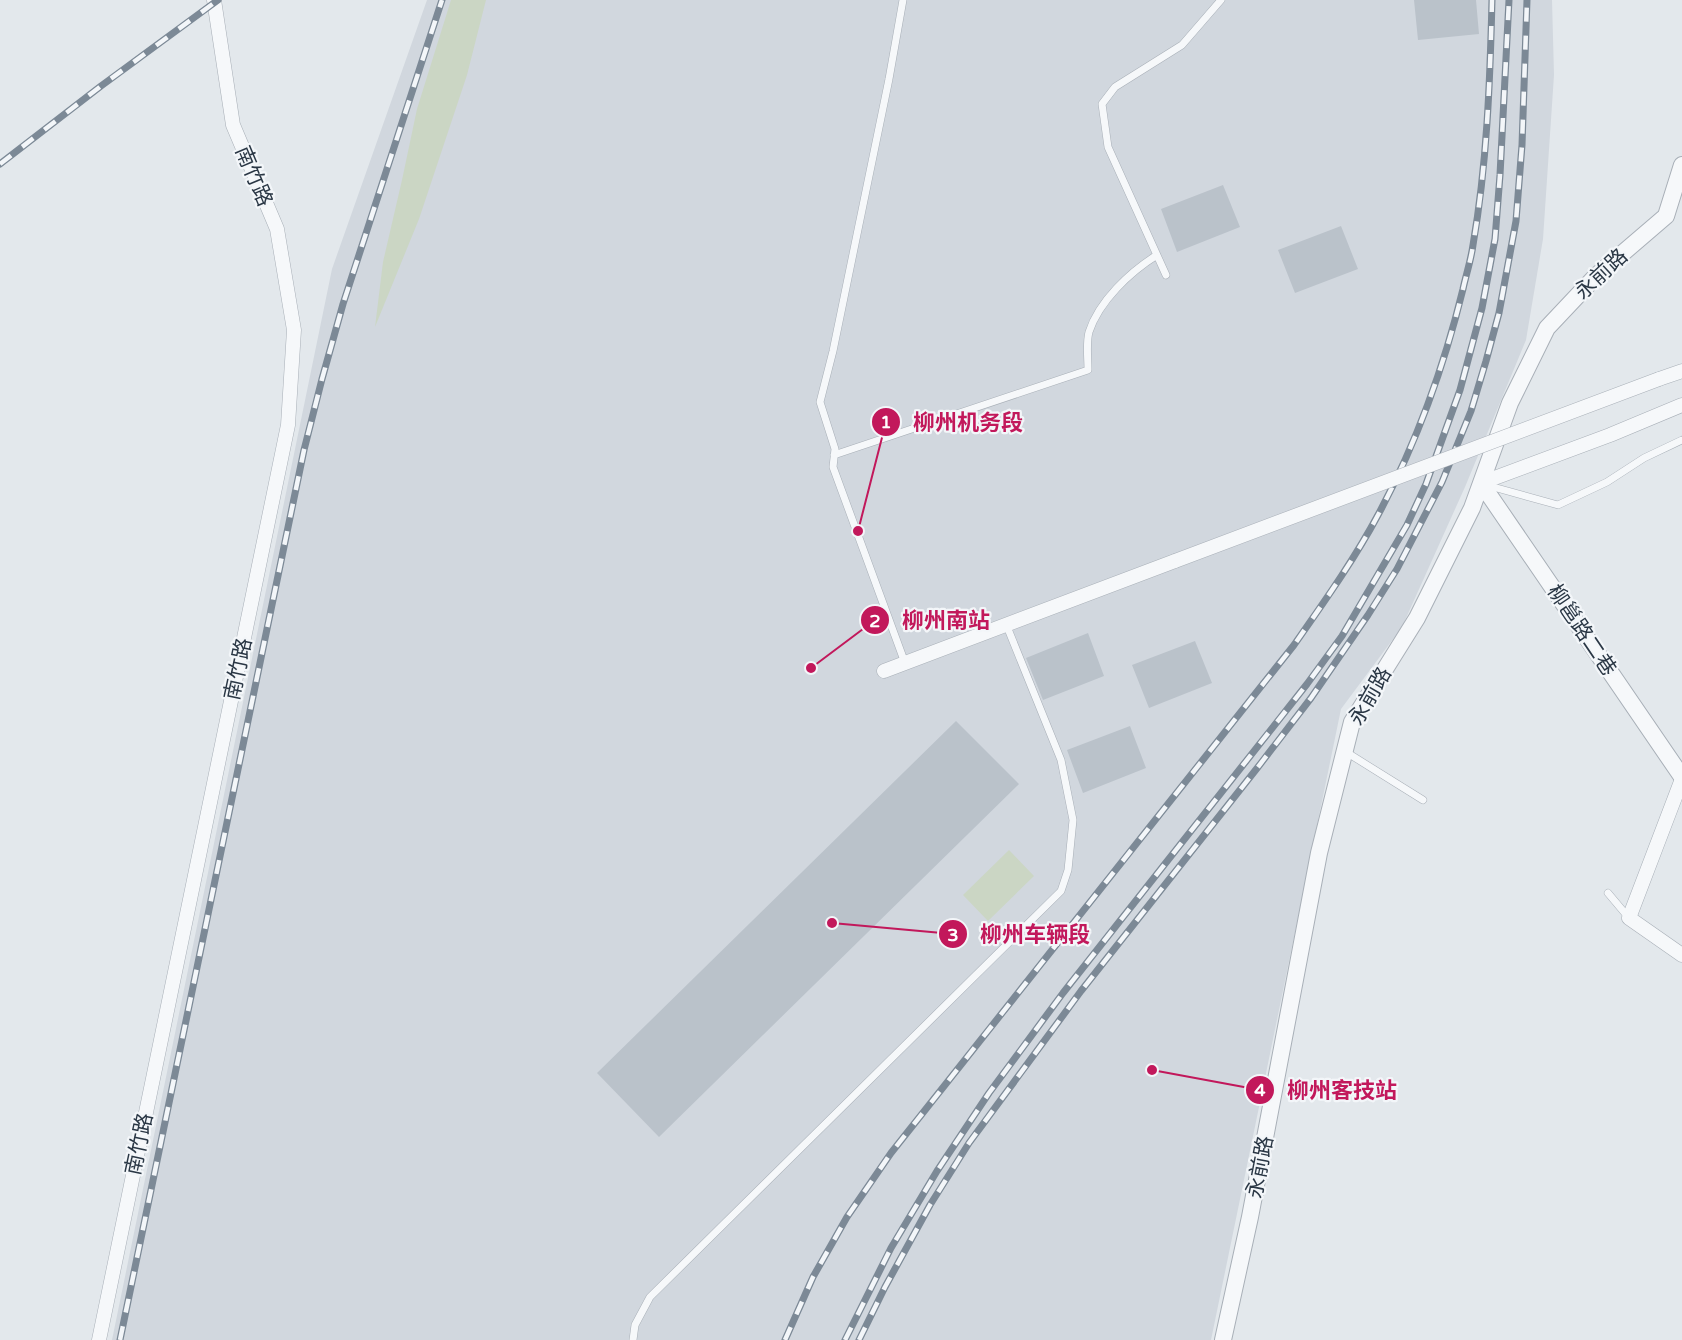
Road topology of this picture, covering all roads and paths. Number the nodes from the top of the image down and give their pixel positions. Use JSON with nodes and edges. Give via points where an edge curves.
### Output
{"nodes":[{"id":1,"x":214,"y":0,"type":"edge"},
{"id":2,"x":903,"y":0,"type":"edge"},
{"id":3,"x":1221,"y":0,"type":"edge"},
{"id":4,"x":1682,"y":165,"type":"edge"},
{"id":5,"x":1157,"y":255,"type":"junction"},
{"id":6,"x":1166,"y":275,"type":"dead end"},
{"id":7,"x":1682,"y":371,"type":"edge"},
{"id":8,"x":1682,"y":405,"type":"edge"},
{"id":9,"x":1682,"y":440,"type":"edge"},
{"id":10,"x":834,"y":455,"type":"junction"},
{"id":11,"x":1481,"y":483,"type":"junction"},
{"id":12,"x":1006,"y":624,"type":"junction"},
{"id":13,"x":905,"y":663,"type":"junction"},
{"id":14,"x":884,"y":672,"type":"dead end"},
{"id":15,"x":1344,"y":751,"type":"junction"},
{"id":16,"x":1682,"y":778,"type":"edge"},
{"id":17,"x":1423,"y":800,"type":"dead end"},
{"id":18,"x":1608,"y":892,"type":"dead end"},
{"id":19,"x":1629,"y":918,"type":"junction"},
{"id":20,"x":1682,"y":955,"type":"edge"},
{"id":21,"x":99,"y":1340,"type":"edge"},
{"id":22,"x":633,"y":1340,"type":"edge"},
{"id":23,"x":1223,"y":1340,"type":"edge"}],
"edges":[{"from":1,"to":21,"type":"street","name":"南竹路","via":[[233,125],[277,229],[294,330],[288,425]]},
{"from":2,"to":10,"type":"lane","via":[[820,402]]},
{"from":3,"to":5,"type":"lane","via":[[1182,45],[1115,87],[1102,104],[1108,147]]},
{"from":4,"to":11,"type":"street","name":"永前路","via":[[1666,216],[1596,276],[1547,328],[1510,403]]},
{"from":5,"to":6,"type":"lane"},
{"from":5,"to":10,"type":"lane","via":[[1142,264],[1104,302],[1089,333],[1088,370]]},
{"from":7,"to":12,"type":"street","bridge":true},
{"from":8,"to":11,"type":"street"},
{"from":9,"to":11,"type":"lane","via":[[1558,505]]},
{"from":10,"to":13,"type":"lane","via":[[833,467]]},
{"from":11,"to":15,"type":"street","name":"永前路","via":[[1417,618],[1352,722]]},
{"from":11,"to":16,"type":"street","name":"柳邕路二巷"},
{"from":12,"to":13,"type":"street"},
{"from":12,"to":22,"type":"lane","via":[[1061,760],[1073,820],[1068,870],[1061,891],[650,1297],[635,1325]]},
{"from":13,"to":14,"type":"street"},
{"from":15,"to":17,"type":"lane"},
{"from":15,"to":23,"type":"street","name":"永前路","via":[[1319,853]]},
{"from":16,"to":19,"type":"street"},
{"from":18,"to":19,"type":"lane"},
{"from":19,"to":20,"type":"street"}]}
